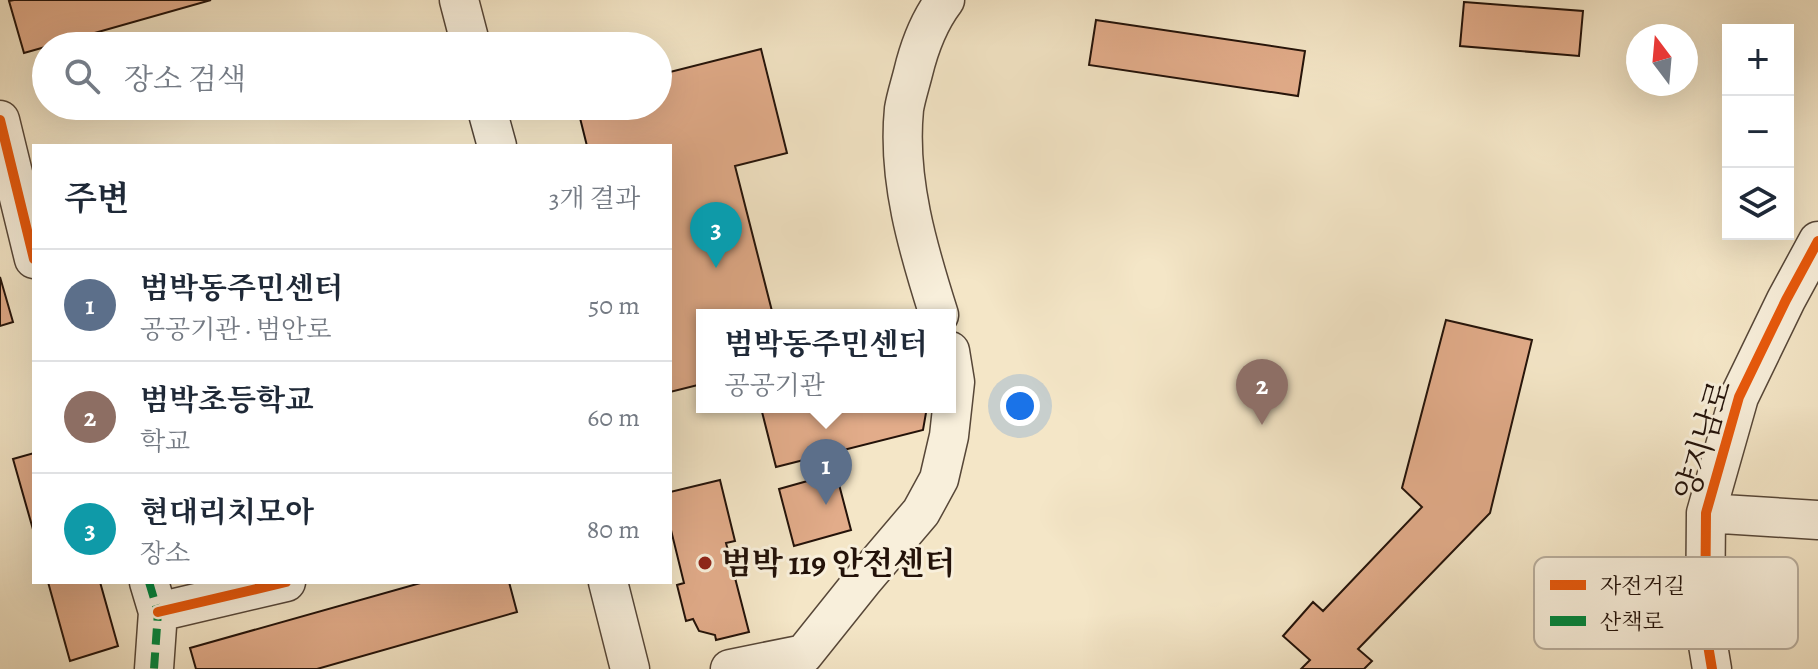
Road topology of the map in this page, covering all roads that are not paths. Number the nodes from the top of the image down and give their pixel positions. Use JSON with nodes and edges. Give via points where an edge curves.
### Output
{"nodes":[{"id":1,"x":459,"y":0,"type":"edge"},
{"id":2,"x":945,"y":0,"type":"edge"},
{"id":3,"x":467,"y":32,"type":"edge"},
{"id":4,"x":0,"y":120,"type":"edge"},
{"id":5,"x":490,"y":120,"type":"edge"},
{"id":6,"x":496,"y":144,"type":"edge"},
{"id":7,"x":1818,"y":241,"type":"edge"},
{"id":8,"x":32,"y":251,"type":"edge"},
{"id":9,"x":937,"y":309,"type":"edge"},
{"id":10,"x":952,"y":413,"type":"edge"},
{"id":11,"x":1706,"y":513,"type":"junction"},
{"id":12,"x":1818,"y":520,"type":"edge"},
{"id":13,"x":1706,"y":557,"type":"edge"},
{"id":14,"x":268,"y":584,"type":"edge"},
{"id":15,"x":609,"y":584,"type":"edge"},
{"id":16,"x":153,"y":597,"type":"edge"},
{"id":17,"x":1709,"y":649,"type":"edge"},
{"id":18,"x":808,"y":662,"type":"edge"},
{"id":19,"x":154,"y":669,"type":"edge"},
{"id":20,"x":630,"y":669,"type":"edge"},
{"id":21,"x":730,"y":669,"type":"edge"},
{"id":22,"x":1712,"y":669,"type":"edge"}],
"edges":[{"from":1,"to":3,"type":"street"},
{"from":2,"to":9,"type":"street","via":[[919,50],[904,108],[904,169],[919,250]]},
{"from":4,"to":8,"type":"street"},
{"from":5,"to":6,"type":"street"},
{"from":7,"to":11,"type":"street","name":"양지남로","via":[[1739,397]]},
{"from":10,"to":18,"type":"street","via":[[939,479],[921,512],[864,579]]},
{"from":11,"to":12,"type":"street"},
{"from":11,"to":13,"type":"street","name":"양지남로"},
{"from":14,"to":16,"type":"street"},
{"from":15,"to":20,"type":"street"},
{"from":16,"to":19,"type":"street"},
{"from":17,"to":22,"type":"street","name":"양지남로"},
{"from":18,"to":21,"type":"street"}]}
